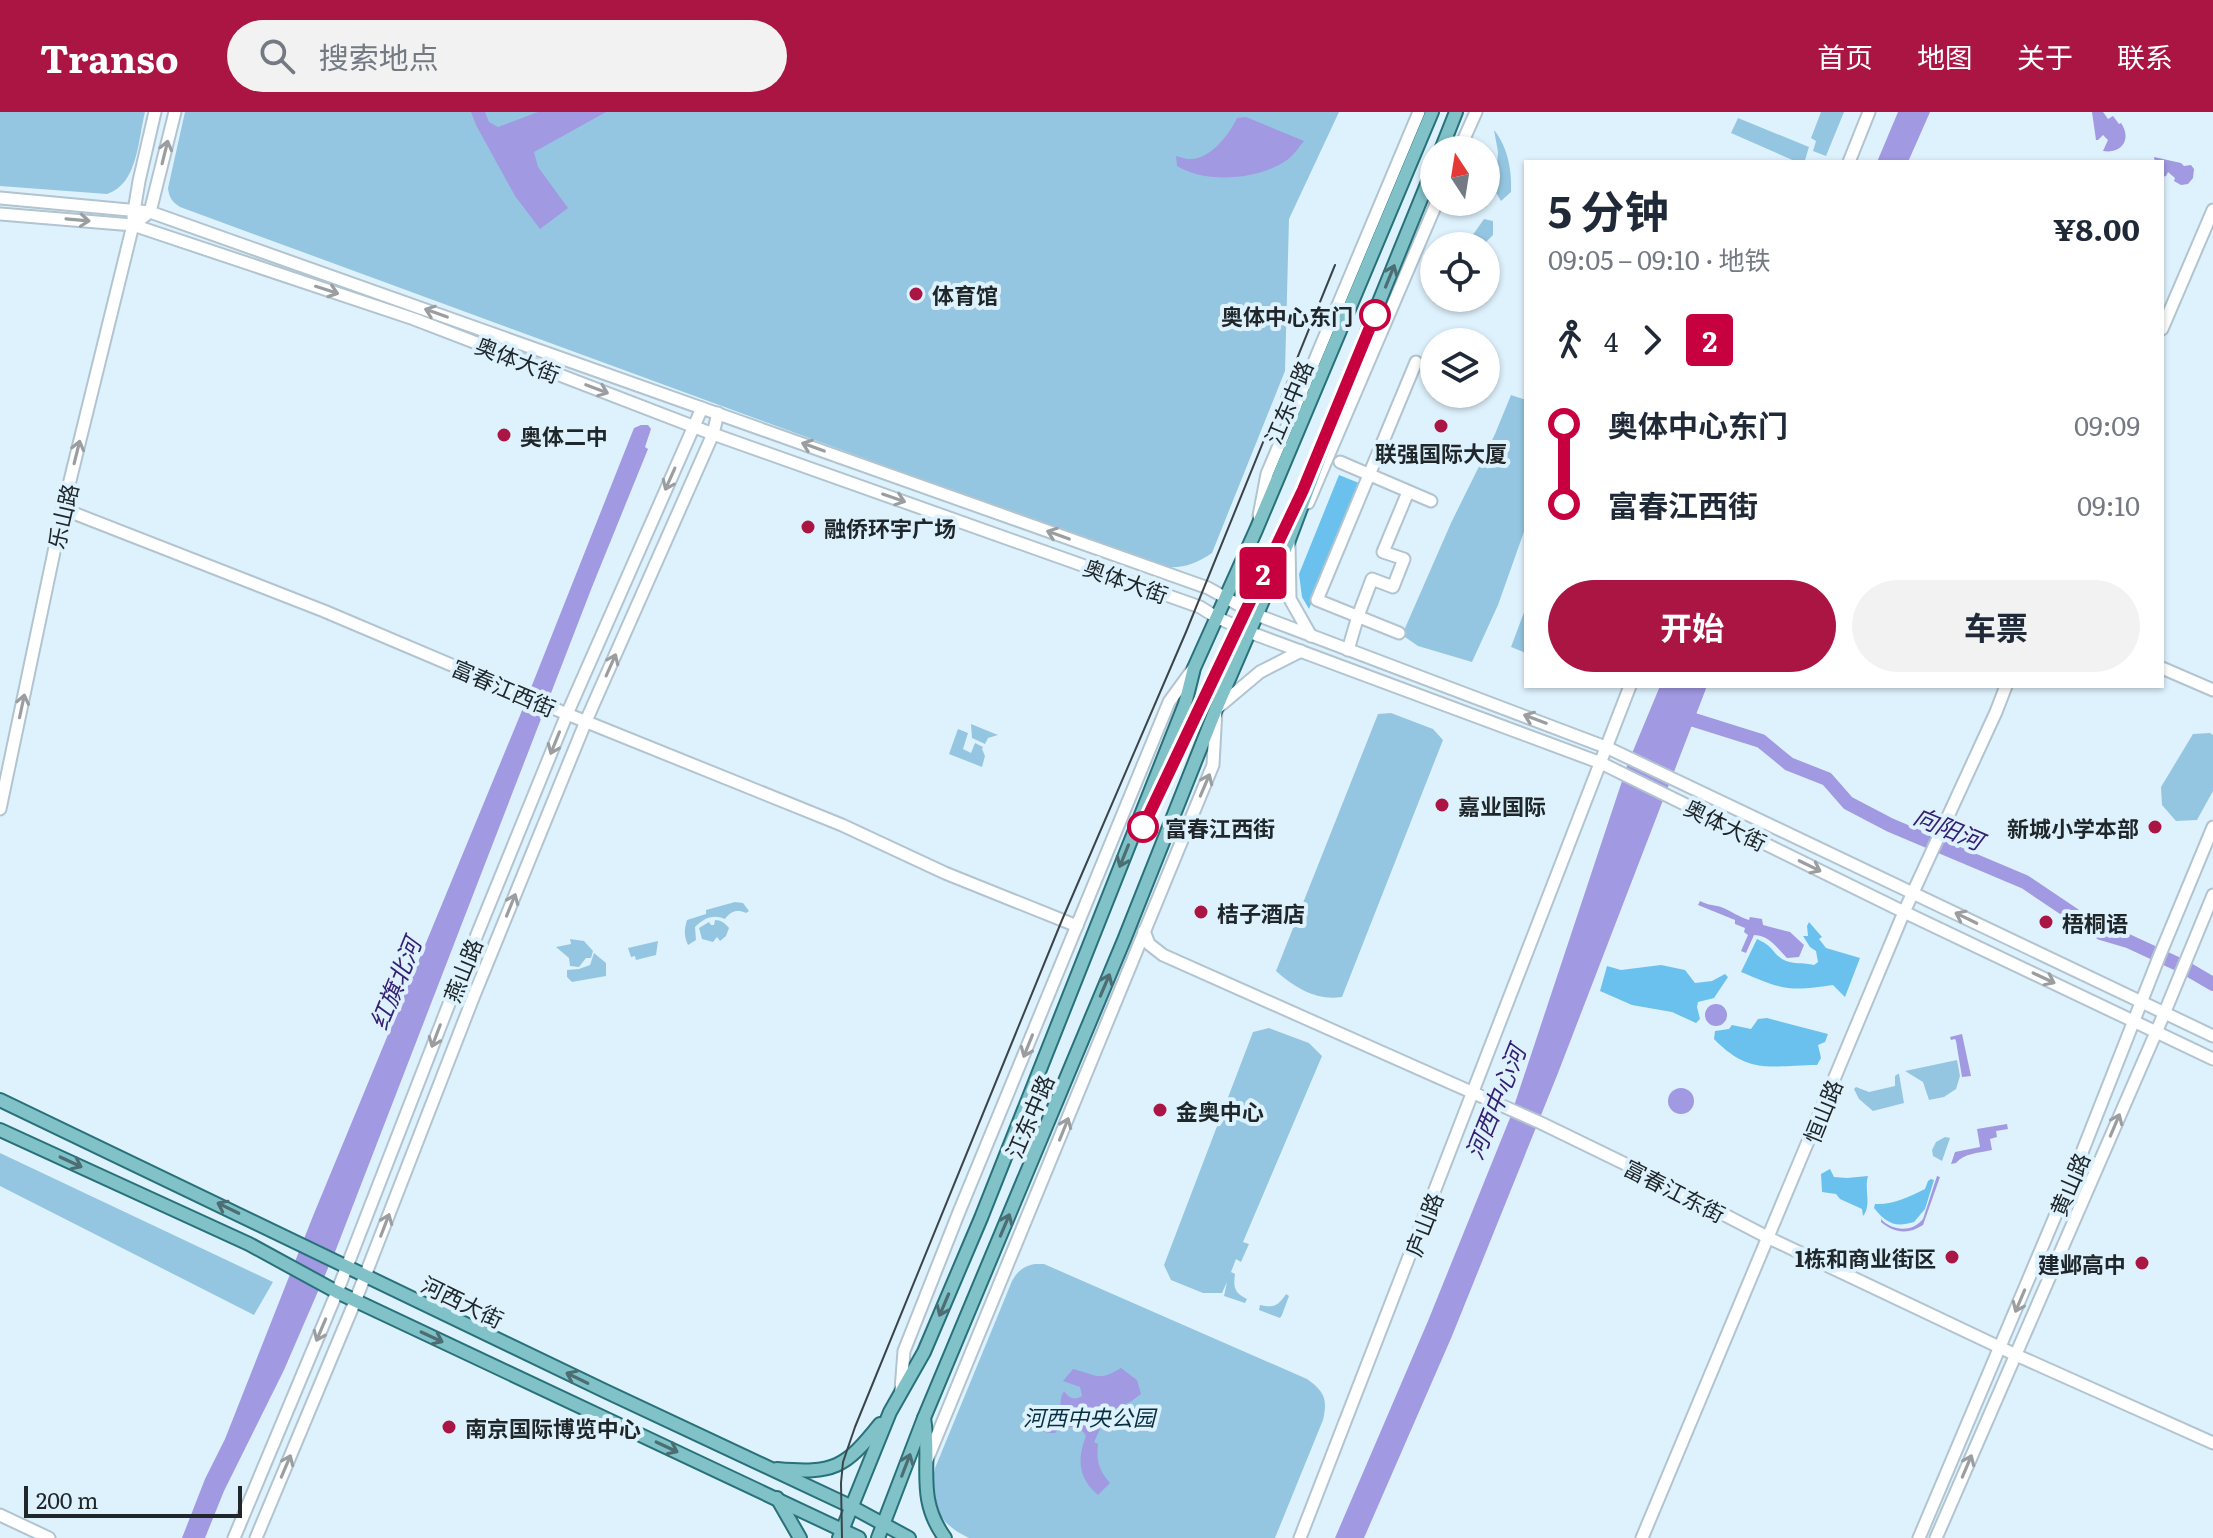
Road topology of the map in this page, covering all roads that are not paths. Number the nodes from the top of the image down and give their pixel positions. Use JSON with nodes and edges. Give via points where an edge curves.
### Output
{"nodes":[{"id":1,"x":155,"y":112,"type":"edge"},
{"id":2,"x":175,"y":112,"type":"edge"},
{"id":3,"x":1419,"y":112,"type":"edge"},
{"id":4,"x":1432,"y":112,"type":"edge"},
{"id":5,"x":1456,"y":112,"type":"edge"},
{"id":6,"x":1476,"y":112,"type":"edge"},
{"id":7,"x":1869,"y":112,"type":"edge"},
{"id":8,"x":1447,"y":136,"type":"edge"},
{"id":9,"x":1465,"y":136,"type":"edge"},
{"id":10,"x":1850,"y":160,"type":"edge"},
{"id":11,"x":0,"y":198,"type":"edge"},
{"id":12,"x":1420,"y":201,"type":"edge"},
{"id":13,"x":133,"y":210,"type":"junction"},
{"id":14,"x":2213,"y":210,"type":"edge"},
{"id":15,"x":150,"y":212,"type":"junction"},
{"id":16,"x":0,"y":214,"type":"edge"},
{"id":17,"x":1431,"y":216,"type":"edge"},
{"id":18,"x":133,"y":225,"type":"junction"},
{"id":19,"x":2164,"y":324,"type":"edge"},
{"id":20,"x":1416,"y":362,"type":"dead end"},
{"id":21,"x":702,"y":408,"type":"junction"},
{"id":22,"x":718,"y":413,"type":"junction"},
{"id":23,"x":694,"y":426,"type":"junction"},
{"id":24,"x":713,"y":434,"type":"junction"},
{"id":25,"x":1340,"y":462,"type":"dead end"},
{"id":26,"x":1369,"y":476,"type":"junction"},
{"id":27,"x":1408,"y":492,"type":"junction"},
{"id":28,"x":1431,"y":501,"type":"dead end"},
{"id":29,"x":63,"y":509,"type":"junction"},
{"id":30,"x":1256,"y":530,"type":"junction"},
{"id":31,"x":1289,"y":540,"type":"junction"},
{"id":32,"x":1224,"y":598,"type":"junction"},
{"id":33,"x":1257,"y":615,"type":"junction"},
{"id":34,"x":1358,"y":616,"type":"junction"},
{"id":35,"x":1216,"y":617,"type":"junction"},
{"id":36,"x":1249,"y":632,"type":"junction"},
{"id":37,"x":1399,"y":633,"type":"dead end"},
{"id":38,"x":1311,"y":636,"type":"junction"},
{"id":39,"x":1348,"y":650,"type":"junction"},
{"id":40,"x":1301,"y":651,"type":"junction"},
{"id":41,"x":1194,"y":668,"type":"junction"},
{"id":42,"x":2164,"y":669,"type":"edge"},
{"id":43,"x":1629,"y":688,"type":"edge"},
{"id":44,"x":2005,"y":688,"type":"edge"},
{"id":45,"x":2213,"y":690,"type":"edge"},
{"id":46,"x":1216,"y":709,"type":"junction"},
{"id":47,"x":567,"y":714,"type":"junction"},
{"id":48,"x":586,"y":721,"type":"junction"},
{"id":49,"x":1608,"y":748,"type":"junction"},
{"id":50,"x":1601,"y":763,"type":"junction"},
{"id":51,"x":0,"y":809,"type":"edge"},
{"id":52,"x":2213,"y":827,"type":"edge"},
{"id":53,"x":1913,"y":893,"type":"junction"},
{"id":54,"x":2213,"y":895,"type":"edge"},
{"id":55,"x":1904,"y":912,"type":"junction"},
{"id":56,"x":1077,"y":926,"type":"junction"},
{"id":57,"x":1144,"y":931,"type":"junction"},
{"id":58,"x":2141,"y":1002,"type":"junction"},
{"id":59,"x":2164,"y":1014,"type":"junction"},
{"id":60,"x":2134,"y":1021,"type":"junction"},
{"id":61,"x":2155,"y":1033,"type":"junction"},
{"id":62,"x":2213,"y":1036,"type":"edge"},
{"id":63,"x":2213,"y":1059,"type":"edge"},
{"id":64,"x":1474,"y":1093,"type":"junction"},
{"id":65,"x":0,"y":1100,"type":"edge"},
{"id":66,"x":0,"y":1130,"type":"edge"},
{"id":67,"x":1769,"y":1238,"type":"junction"},
{"id":68,"x":346,"y":1266,"type":"junction"},
{"id":69,"x":365,"y":1276,"type":"junction"},
{"id":70,"x":337,"y":1292,"type":"junction"},
{"id":71,"x":355,"y":1301,"type":"junction"},
{"id":72,"x":2000,"y":1348,"type":"junction"},
{"id":73,"x":2016,"y":1355,"type":"junction"},
{"id":74,"x":901,"y":1390,"type":"junction"},
{"id":75,"x":890,"y":1412,"type":"junction"},
{"id":76,"x":924,"y":1418,"type":"junction"},
{"id":77,"x":2213,"y":1443,"type":"edge"},
{"id":78,"x":927,"y":1460,"type":"junction"},
{"id":79,"x":769,"y":1469,"type":"junction"},
{"id":80,"x":777,"y":1498,"type":"junction"},
{"id":81,"x":850,"y":1506,"type":"junction"},
{"id":82,"x":0,"y":1515,"type":"edge"},
{"id":83,"x":883,"y":1524,"type":"junction"},
{"id":84,"x":840,"y":1533,"type":"edge"},
{"id":85,"x":49,"y":1538,"type":"edge"},
{"id":86,"x":234,"y":1538,"type":"edge"},
{"id":87,"x":256,"y":1538,"type":"edge"},
{"id":88,"x":800,"y":1538,"type":"edge"},
{"id":89,"x":859,"y":1538,"type":"edge"},
{"id":90,"x":878,"y":1538,"type":"edge"},
{"id":91,"x":909,"y":1538,"type":"edge"},
{"id":92,"x":945,"y":1538,"type":"edge"},
{"id":93,"x":1300,"y":1538,"type":"edge"},
{"id":94,"x":1642,"y":1538,"type":"edge"},
{"id":95,"x":1919,"y":1538,"type":"edge"},
{"id":96,"x":1936,"y":1538,"type":"edge"}],
"edges":[{"from":1,"to":13,"type":"main road","name":"乐山路"},
{"from":15,"to":2,"type":"main road","one_way":true},
{"from":3,"to":30,"type":"main road","name":"江东中路","via":[[1267,474]]},
{"from":4,"to":30,"type":"main road","name":"江东中路"},
{"from":5,"to":8,"type":"main road"},
{"from":6,"to":9,"type":"main road"},
{"from":7,"to":10,"type":"main road"},
{"from":11,"to":13,"type":"main road","name":"奥体大街"},
{"from":31,"to":12,"type":"main road","name":"江东中路","one_way":true},
{"from":13,"to":15,"type":"main road","name":"奥体大街"},
{"from":13,"to":18,"type":"main road","name":"乐山路"},
{"from":14,"to":19,"type":"main road"},
{"from":15,"to":18,"type":"main road"},
{"from":21,"to":15,"type":"main road","name":"奥体大街","one_way":true},
{"from":16,"to":18,"type":"main road","name":"奥体大街","one_way":true},
{"from":17,"to":31,"type":"main road","name":"江东中路"},
{"from":18,"to":23,"type":"main road","name":"奥体大街","one_way":true,"via":[[414,319]]},
{"from":29,"to":18,"type":"main road","name":"乐山路","one_way":true},
{"from":20,"to":26,"type":"main road"},
{"from":21,"to":22,"type":"main road","name":"奥体大街"},
{"from":21,"to":23,"type":"main road","name":"燕山路"},
{"from":22,"to":24,"type":"main road","name":"燕山路"},
{"from":32,"to":22,"type":"main road","name":"奥体大街","one_way":true,"via":[[1203,586]]},
{"from":23,"to":24,"type":"main road","name":"奥体大街"},
{"from":23,"to":47,"type":"main road","name":"燕山路","one_way":true},
{"from":24,"to":35,"type":"main road","name":"奥体大街","one_way":true,"via":[[1195,605]]},
{"from":48,"to":24,"type":"main road","name":"燕山路","one_way":true},
{"from":25,"to":26,"type":"main road"},
{"from":26,"to":27,"type":"main road"},
{"from":26,"to":34,"type":"main road","via":[[1317,600]]},
{"from":27,"to":28,"type":"main road"},
{"from":27,"to":34,"type":"main road","via":[[1383,552],[1404,559],[1393,587],[1372,579]]},
{"from":29,"to":47,"type":"main road","name":"富春江西街"},
{"from":51,"to":29,"type":"main road","name":"乐山路","one_way":true},
{"from":30,"to":32,"type":"main road","name":"江东中路"},
{"from":31,"to":33,"type":"main road","name":"江东中路"},
{"from":31,"to":38,"type":"main road","via":[[1290,599]]},
{"from":32,"to":33,"type":"main road","name":"奥体大街"},
{"from":32,"to":35,"type":"main road","name":"江东中路"},
{"from":33,"to":36,"type":"main road","name":"江东中路"},
{"from":33,"to":38,"type":"main road","name":"奥体大街"},
{"from":34,"to":37,"type":"main road"},
{"from":34,"to":39,"type":"main road"},
{"from":35,"to":36,"type":"main road","name":"奥体大街"},
{"from":35,"to":41,"type":"main road","name":"江东中路"},
{"from":36,"to":40,"type":"main road","name":"奥体大街"},
{"from":36,"to":46,"type":"main road","name":"江东中路"},
{"from":38,"to":39,"type":"main road","name":"奥体大街"},
{"from":49,"to":39,"type":"main road","name":"奥体大街","one_way":true},
{"from":40,"to":46,"type":"main road","via":[[1260,672]]},
{"from":40,"to":50,"type":"main road","name":"奥体大街"},
{"from":41,"to":56,"type":"main road","name":"江东中路","via":[[1169,702]]},
{"from":41,"to":74,"type":"main road","name":"江东中路","one_way":true,"via":[[1185,704],[981,1218],[924,1352]]},
{"from":42,"to":45,"type":"main road"},
{"from":43,"to":49,"type":"main road","name":"庐山路"},
{"from":44,"to":53,"type":"main road","name":"恒山路"},
{"from":57,"to":46,"type":"main road","name":"江东中路","one_way":true,"via":[[1213,765]]},
{"from":76,"to":46,"type":"main road","name":"江东中路","one_way":true},
{"from":47,"to":48,"type":"main road","name":"富春江西街"},
{"from":47,"to":68,"type":"main road","name":"燕山路","one_way":true},
{"from":48,"to":56,"type":"main road","name":"富春江西街"},
{"from":69,"to":48,"type":"main road","name":"燕山路","one_way":true},
{"from":49,"to":50,"type":"main road","name":"庐山路"},
{"from":49,"to":53,"type":"main road","name":"奥体大街"},
{"from":50,"to":55,"type":"main road","name":"奥体大街","one_way":true},
{"from":50,"to":64,"type":"main road","name":"庐山路"},
{"from":52,"to":58,"type":"main road","name":"黄山路"},
{"from":53,"to":55,"type":"main road","name":"恒山路"},
{"from":58,"to":53,"type":"main road","name":"奥体大街","one_way":true},
{"from":54,"to":59,"type":"main road","name":"黄山路"},
{"from":55,"to":60,"type":"main road","name":"奥体大街","one_way":true},
{"from":55,"to":67,"type":"main road","name":"恒山路"},
{"from":56,"to":74,"type":"main road","name":"江东中路","one_way":true,"via":[[904,1351]]},
{"from":57,"to":64,"type":"main road","name":"富春江东街","via":[[1149,944],[1163,955]]},
{"from":78,"to":57,"type":"main road","name":"江东中路","one_way":true},
{"from":58,"to":59,"type":"main road","name":"奥体大街"},
{"from":58,"to":60,"type":"main road","name":"黄山路"},
{"from":59,"to":61,"type":"main road","name":"黄山路"},
{"from":59,"to":62,"type":"main road","name":"奥体大街"},
{"from":60,"to":61,"type":"main road","name":"奥体大街"},
{"from":60,"to":72,"type":"main road","name":"黄山路","one_way":true},
{"from":61,"to":63,"type":"main road","name":"奥体大街"},
{"from":73,"to":61,"type":"main road","name":"黄山路","one_way":true},
{"from":64,"to":67,"type":"main road","name":"富春江东街"},
{"from":64,"to":93,"type":"main road","name":"庐山路"},
{"from":68,"to":65,"type":"main road","name":"河西大街","one_way":true},
{"from":66,"to":70,"type":"main road","name":"河西大街","one_way":true,"via":[[249,1244]]},
{"from":67,"to":72,"type":"main road","name":"富春江东街"},
{"from":67,"to":94,"type":"main road","name":"恒山路"},
{"from":68,"to":69,"type":"main road","name":"河西大街"},
{"from":68,"to":70,"type":"main road","name":"燕山路"},
{"from":69,"to":71,"type":"main road","name":"燕山路"},
{"from":79,"to":69,"type":"main road","name":"河西大街","one_way":true},
{"from":70,"to":71,"type":"main road","name":"河西大街"},
{"from":70,"to":86,"type":"main road","name":"燕山路","one_way":true},
{"from":71,"to":80,"type":"main road","name":"河西大街","one_way":true},
{"from":87,"to":71,"type":"main road","name":"燕山路","one_way":true},
{"from":72,"to":73,"type":"main road","name":"富春江东街"},
{"from":72,"to":95,"type":"main road","name":"黄山路"},
{"from":73,"to":77,"type":"main road","name":"富春江东街"},
{"from":96,"to":73,"type":"main road","name":"黄山路","one_way":true},
{"from":74,"to":75,"type":"main road","name":"江东中路"},
{"from":75,"to":79,"type":"main road","via":[[851,1457],[835,1467]]},
{"from":75,"to":81,"type":"main road","name":"江东中路"},
{"from":76,"to":78,"type":"main road"},
{"from":83,"to":76,"type":"main road","name":"江东中路","one_way":true},
{"from":78,"to":92,"type":"main road","via":[[927,1503]]},
{"from":79,"to":81,"type":"main road","name":"河西大街"},
{"from":80,"to":84,"type":"main road","name":"河西大街"},
{"from":80,"to":88,"type":"main road"},
{"from":81,"to":83,"type":"main road","name":"河西大街"},
{"from":81,"to":84,"type":"main road","name":"江东中路"},
{"from":82,"to":85,"type":"main road"},
{"from":83,"to":90,"type":"main road","name":"江东中路"},
{"from":83,"to":91,"type":"main road","name":"河西大街"},
{"from":84,"to":89,"type":"main road","name":"河西大街"}]}
